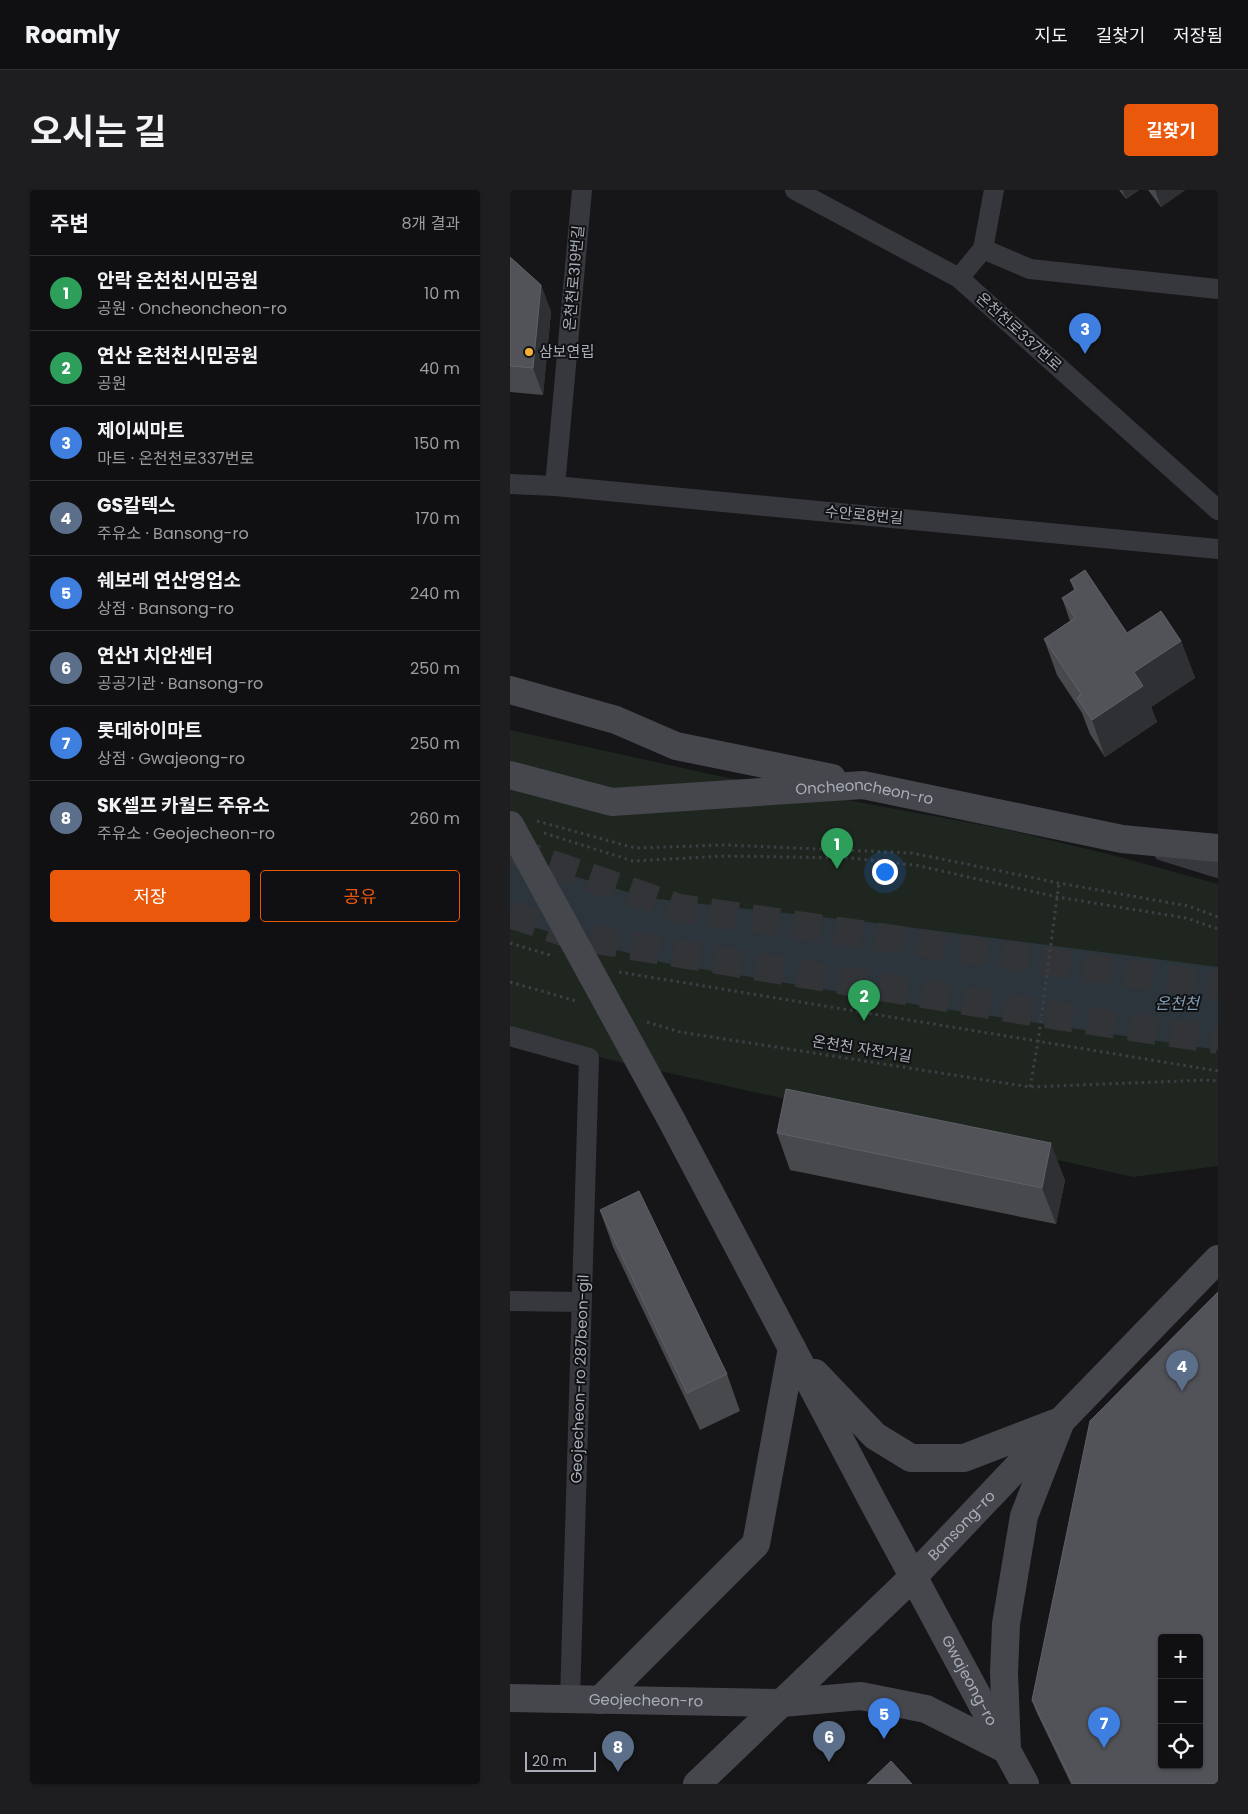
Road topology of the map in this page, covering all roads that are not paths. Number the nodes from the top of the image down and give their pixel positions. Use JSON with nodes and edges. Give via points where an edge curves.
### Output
{"nodes":[{"id":1,"x":582,"y":190,"type":"edge"},
{"id":2,"x":795,"y":190,"type":"edge"},
{"id":3,"x":994,"y":190,"type":"edge"},
{"id":4,"x":983,"y":249,"type":"junction"},
{"id":5,"x":959,"y":278,"type":"junction"},
{"id":6,"x":1218,"y":289,"type":"edge"},
{"id":7,"x":510,"y":484,"type":"edge"},
{"id":8,"x":555,"y":486,"type":"junction"},
{"id":9,"x":1218,"y":510,"type":"edge"},
{"id":10,"x":1218,"y":549,"type":"edge"},
{"id":11,"x":510,"y":690,"type":"edge"},
{"id":12,"x":510,"y":775,"type":"edge"},
{"id":13,"x":863,"y":785,"type":"junction"},
{"id":14,"x":520,"y":822,"type":"edge"},
{"id":15,"x":1122,"y":839,"type":"junction"},
{"id":16,"x":1218,"y":848,"type":"edge"},
{"id":17,"x":1218,"y":868,"type":"edge"},
{"id":18,"x":510,"y":1036,"type":"edge"},
{"id":19,"x":1218,"y":1259,"type":"edge"},
{"id":20,"x":510,"y":1301,"type":"edge"},
{"id":21,"x":582,"y":1302,"type":"junction"},
{"id":22,"x":792,"y":1348,"type":"junction"},
{"id":23,"x":1061,"y":1420,"type":"junction"},
{"id":24,"x":913,"y":1577,"type":"junction"},
{"id":25,"x":510,"y":1698,"type":"edge"},
{"id":26,"x":570,"y":1700,"type":"junction"},
{"id":27,"x":600,"y":1700,"type":"junction"},
{"id":28,"x":782,"y":1703,"type":"junction"},
{"id":29,"x":1007,"y":1750,"type":"junction"},
{"id":30,"x":697,"y":1784,"type":"edge"},
{"id":31,"x":1025,"y":1784,"type":"edge"}],
"edges":[{"from":1,"to":8,"type":"street","name":"온천천로319번길"},
{"from":2,"to":5,"type":"street","name":"온천천로337번로"},
{"from":3,"to":4,"type":"street"},
{"from":4,"to":5,"type":"street"},
{"from":4,"to":6,"type":"street","via":[[1030,269]]},
{"from":5,"to":9,"type":"street","name":"온천천로337번로"},
{"from":7,"to":8,"type":"street","name":"수안로8번길"},
{"from":8,"to":10,"type":"street","name":"수안로8번길"},
{"from":11,"to":13,"type":"main road","via":[[616,720],[676,746]]},
{"from":12,"to":13,"type":"main road","name":"Oncheoncheon-ro","via":[[612,802]]},
{"from":13,"to":15,"type":"main road","name":"Oncheoncheon-ro"},
{"from":14,"to":22,"type":"main road","name":"Gwajeong-ro"},
{"from":15,"to":16,"type":"main road","name":"Oncheoncheon-ro"},
{"from":15,"to":17,"type":"street"},
{"from":18,"to":21,"type":"street","name":"Geojecheon-ro 287beon-gil","via":[[589,1058]]},
{"from":19,"to":23,"type":"main road","name":"Bansong-ro"},
{"from":20,"to":21,"type":"street"},
{"from":21,"to":26,"type":"street","name":"Geojecheon-ro 287beon-gil"},
{"from":22,"to":23,"type":"main road","via":[[875,1436],[911,1458],[964,1458]]},
{"from":22,"to":24,"type":"main road","name":"Gwajeong-ro"},
{"from":22,"to":27,"type":"main road","via":[[756,1544]]},
{"from":23,"to":24,"type":"main road","name":"Bansong-ro"},
{"from":23,"to":29,"type":"main road","via":[[1024,1516],[1006,1624]]},
{"from":24,"to":28,"type":"main road","name":"Bansong-ro"},
{"from":24,"to":29,"type":"main road","name":"Gwajeong-ro"},
{"from":25,"to":26,"type":"main road","name":"Geojecheon-ro"},
{"from":26,"to":27,"type":"main road","name":"Geojecheon-ro"},
{"from":27,"to":28,"type":"main road","name":"Geojecheon-ro"},
{"from":28,"to":29,"type":"main road","name":"Geojecheon-ro","via":[[861,1696],[926,1709]]},
{"from":28,"to":30,"type":"main road","name":"Bansong-ro"},
{"from":29,"to":31,"type":"main road","name":"Gwajeong-ro"}]}
